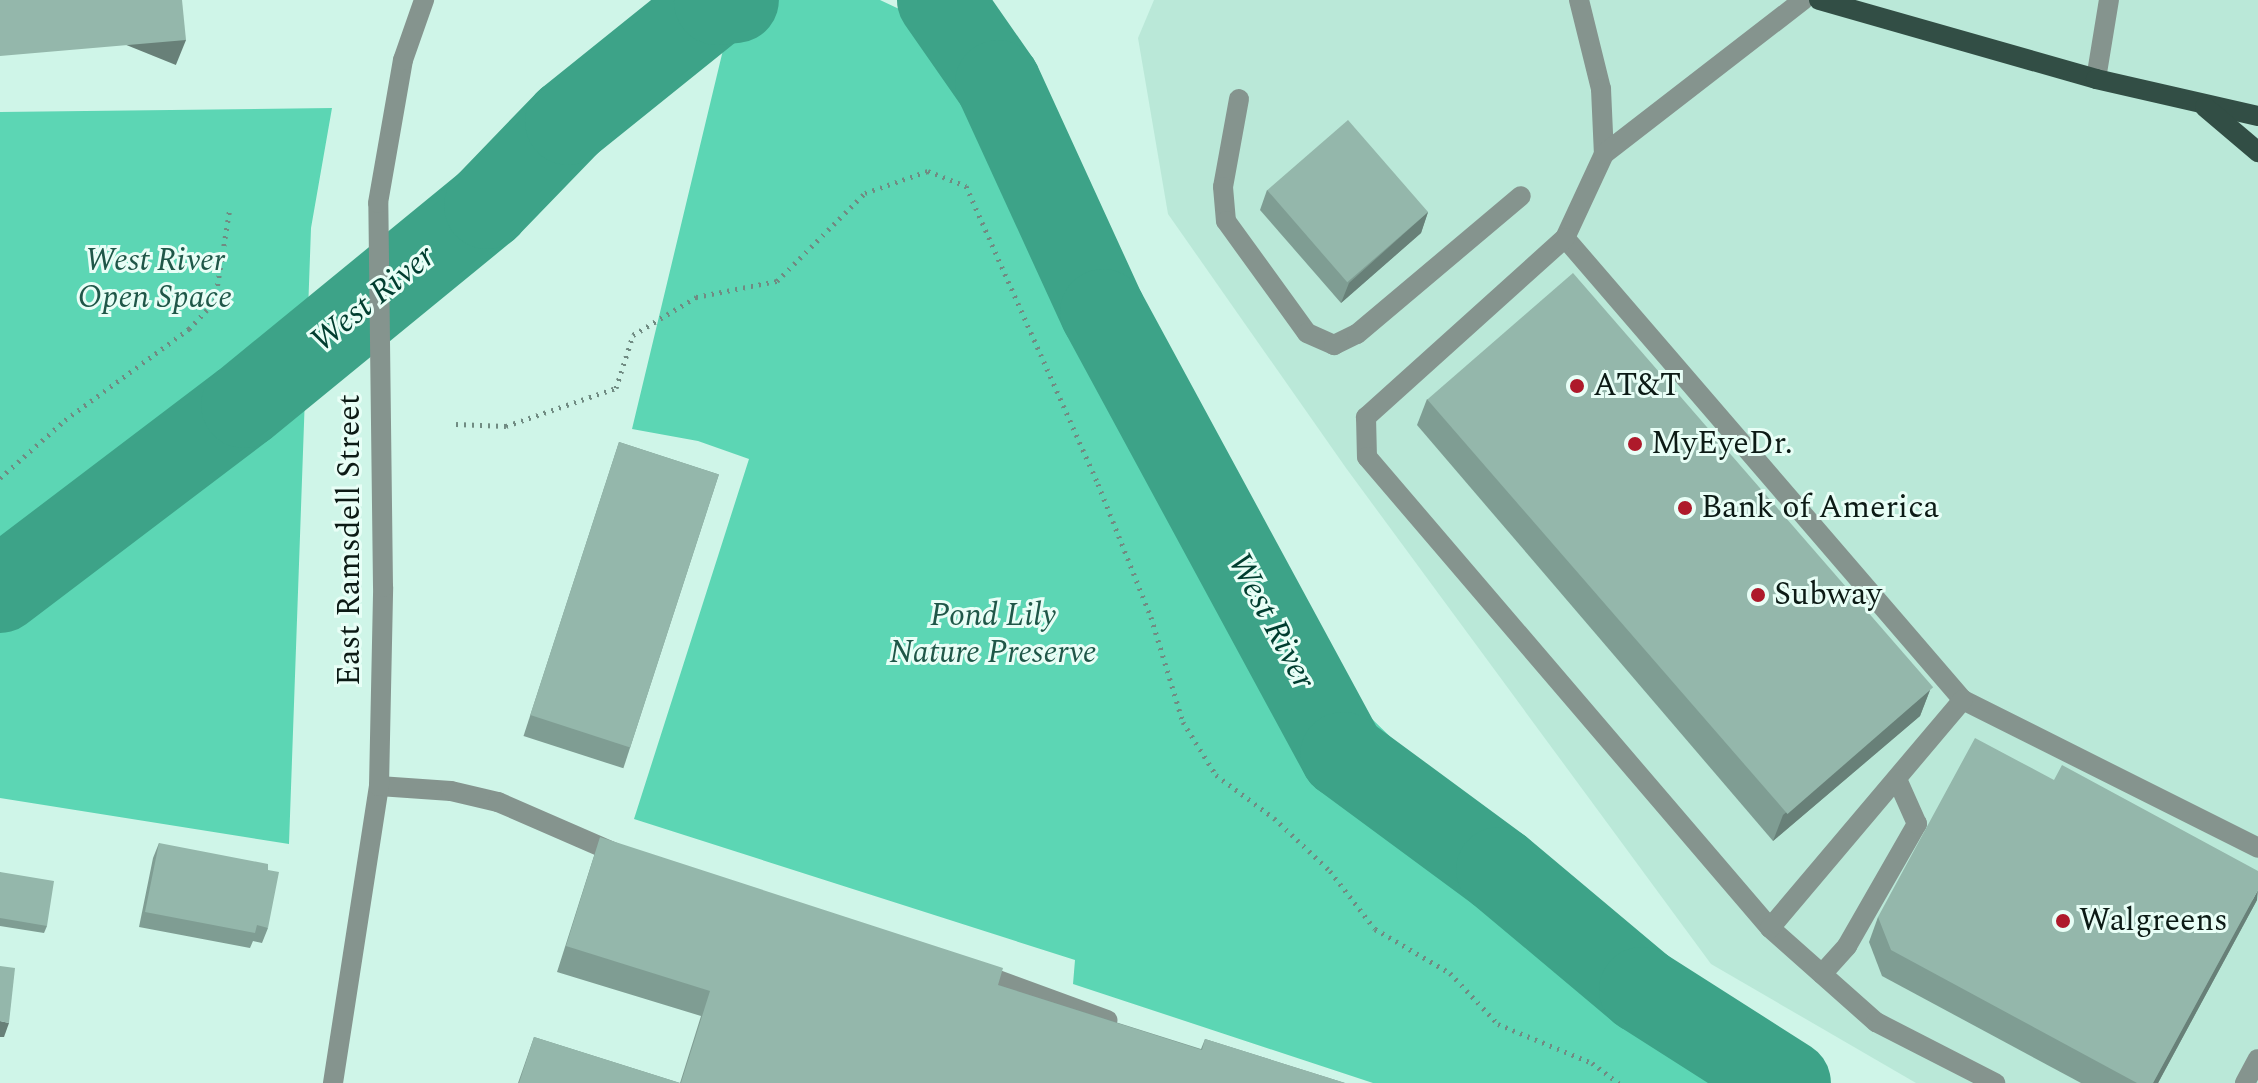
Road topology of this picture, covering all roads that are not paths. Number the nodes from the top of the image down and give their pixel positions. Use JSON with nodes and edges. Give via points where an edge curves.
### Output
{"nodes":[{"id":1,"x":424,"y":0,"type":"edge"},
{"id":2,"x":1579,"y":0,"type":"edge"},
{"id":3,"x":1803,"y":0,"type":"edge"},
{"id":4,"x":1819,"y":0,"type":"edge"},
{"id":5,"x":2109,"y":0,"type":"edge"},
{"id":6,"x":2096,"y":79,"type":"junction"},
{"id":7,"x":1239,"y":99,"type":"dead end"},
{"id":8,"x":2202,"y":104,"type":"junction"},
{"id":9,"x":2258,"y":116,"type":"edge"},
{"id":10,"x":2258,"y":152,"type":"edge"},
{"id":11,"x":1604,"y":154,"type":"junction"},
{"id":12,"x":1521,"y":196,"type":"dead end"},
{"id":13,"x":1565,"y":238,"type":"junction"},
{"id":14,"x":1963,"y":700,"type":"junction"},
{"id":15,"x":1897,"y":779,"type":"junction"},
{"id":16,"x":379,"y":786,"type":"junction"},
{"id":17,"x":2258,"y":848,"type":"edge"},
{"id":18,"x":642,"y":862,"type":"edge"},
{"id":19,"x":1770,"y":928,"type":"junction"},
{"id":20,"x":958,"y":966,"type":"edge"},
{"id":21,"x":1822,"y":974,"type":"junction"},
{"id":22,"x":1127,"y":1027,"type":"edge"},
{"id":23,"x":2258,"y":1059,"type":"edge"},
{"id":24,"x":333,"y":1083,"type":"edge"},
{"id":25,"x":1995,"y":1083,"type":"edge"},
{"id":26,"x":2245,"y":1083,"type":"edge"}],
"edges":[{"from":1,"to":16,"type":"street","name":"East Ramsdell Street","via":[[403,60],[378,203]]},
{"from":2,"to":11,"type":"street","via":[[1601,89]]},
{"from":3,"to":11,"type":"street"},
{"from":4,"to":6,"type":"main road"},
{"from":5,"to":6,"type":"street"},
{"from":6,"to":8,"type":"main road"},
{"from":7,"to":12,"type":"street","via":[[1223,187],[1226,221],[1307,333],[1334,345],[1357,334]]},
{"from":8,"to":9,"type":"main road"},
{"from":8,"to":10,"type":"main road"},
{"from":11,"to":13,"type":"street"},
{"from":13,"to":14,"type":"street"},
{"from":13,"to":19,"type":"street","via":[[1366,417],[1367,457]]},
{"from":14,"to":15,"type":"street"},
{"from":14,"to":17,"type":"street"},
{"from":15,"to":19,"type":"street"},
{"from":15,"to":21,"type":"street","via":[[1917,824],[1847,946]]},
{"from":16,"to":18,"type":"street","via":[[451,791],[498,802]]},
{"from":16,"to":24,"type":"street","name":"East Ramsdell Street"},
{"from":19,"to":21,"type":"street"},
{"from":20,"to":22,"type":"street"},
{"from":21,"to":25,"type":"street","via":[[1876,1022]]},
{"from":23,"to":26,"type":"street"}]}
